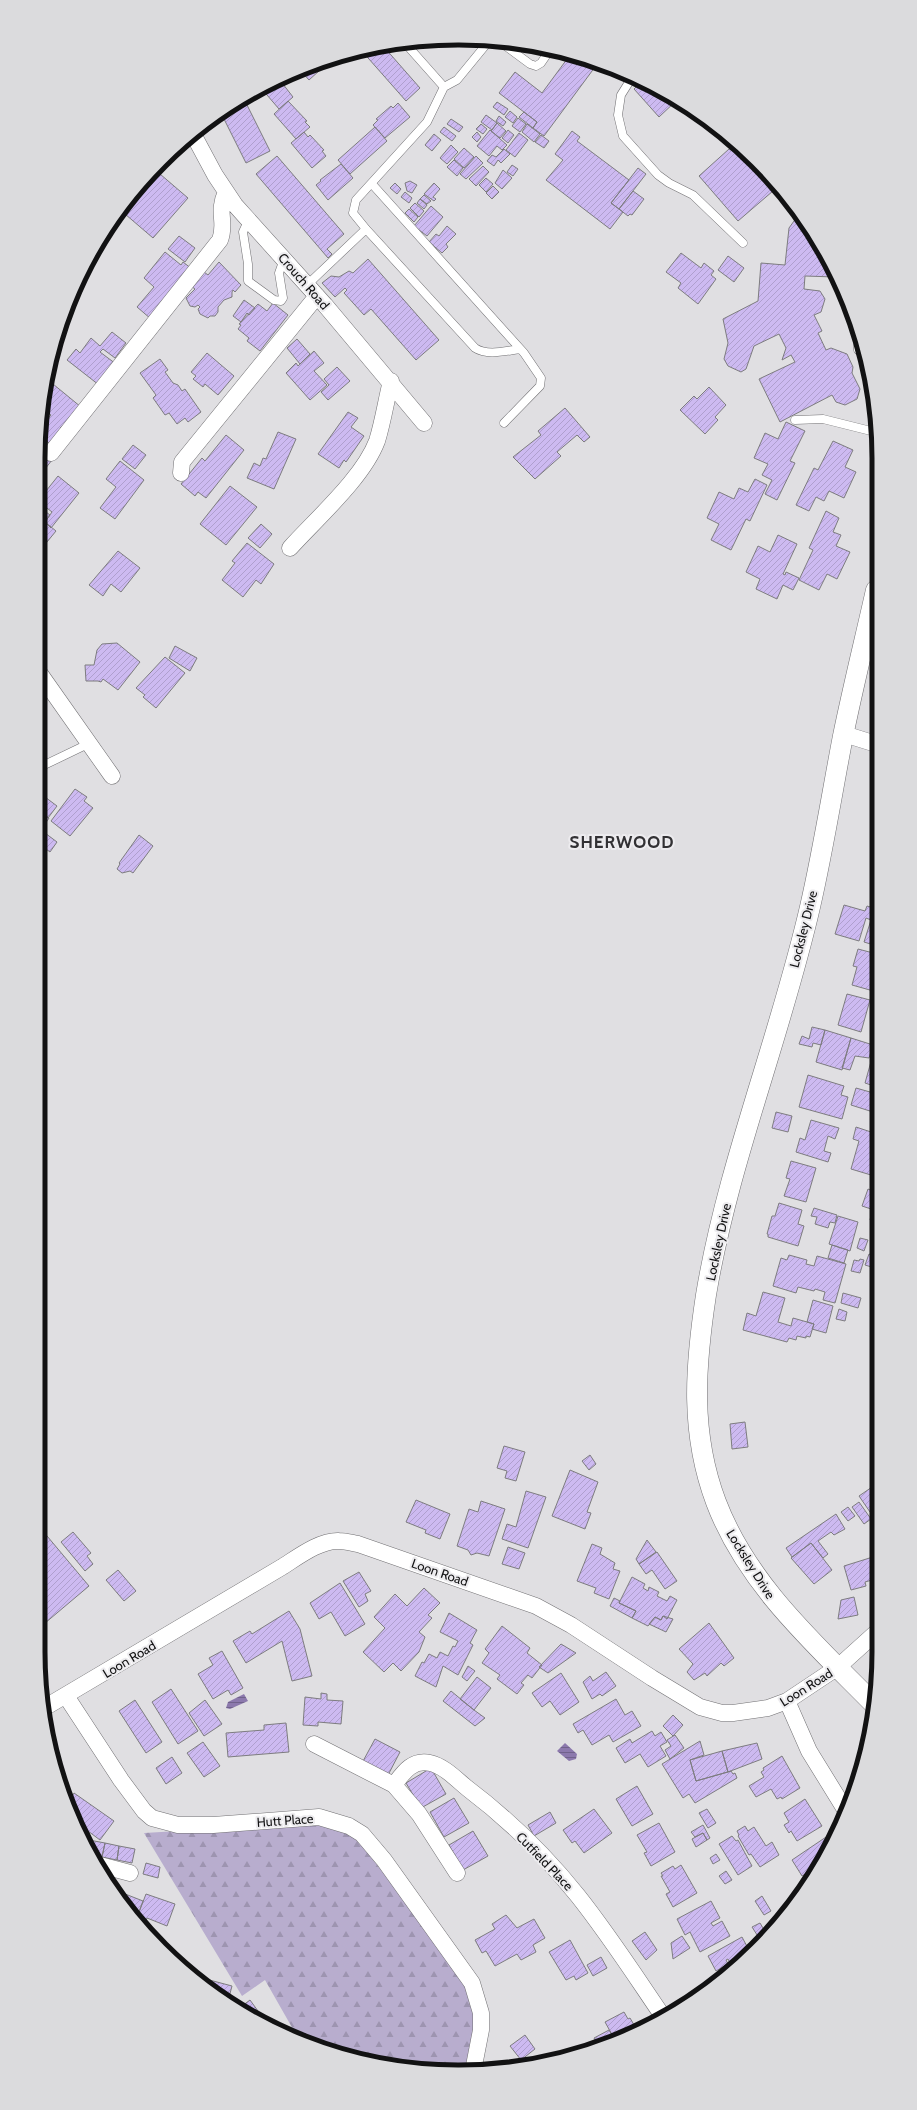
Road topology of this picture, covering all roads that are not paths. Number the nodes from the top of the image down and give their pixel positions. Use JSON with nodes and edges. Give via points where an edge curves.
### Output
{"nodes":[{"id":1,"x":485,"y":46,"type":"edge"},
{"id":2,"x":410,"y":48,"type":"edge"},
{"id":3,"x":509,"y":49,"type":"edge"},
{"id":4,"x":547,"y":55,"type":"edge"},
{"id":5,"x":629,"y":82,"type":"edge"},
{"id":6,"x":444,"y":87,"type":"junction"},
{"id":7,"x":196,"y":139,"type":"edge"},
{"id":8,"x":372,"y":184,"type":"junction"},
{"id":9,"x":226,"y":192,"type":"junction"},
{"id":10,"x":249,"y":219,"type":"junction"},
{"id":11,"x":366,"y":229,"type":"junction"},
{"id":12,"x":742,"y":243,"type":"dead end"},
{"id":13,"x":284,"y":259,"type":"junction"},
{"id":14,"x":312,"y":290,"type":"junction"},
{"id":15,"x":520,"y":349,"type":"junction"},
{"id":16,"x":391,"y":381,"type":"junction"},
{"id":17,"x":795,"y":420,"type":"dead end"},
{"id":18,"x":424,"y":423,"type":"dead end"},
{"id":19,"x":504,"y":423,"type":"dead end"},
{"id":20,"x":871,"y":431,"type":"edge"},
{"id":21,"x":51,"y":453,"type":"dead end"},
{"id":22,"x":181,"y":473,"type":"dead end"},
{"id":23,"x":290,"y":548,"type":"dead end"},
{"id":24,"x":872,"y":608,"type":"edge"},
{"id":25,"x":45,"y":681,"type":"edge"},
{"id":26,"x":844,"y":734,"type":"junction"},
{"id":27,"x":872,"y":743,"type":"edge"},
{"id":28,"x":88,"y":744,"type":"junction"},
{"id":29,"x":45,"y":765,"type":"edge"},
{"id":30,"x":112,"y":776,"type":"dead end"},
{"id":31,"x":872,"y":1636,"type":"edge"},
{"id":32,"x":838,"y":1667,"type":"junction"},
{"id":33,"x":66,"y":1696,"type":"junction"},
{"id":34,"x":869,"y":1699,"type":"edge"},
{"id":35,"x":787,"y":1701,"type":"junction"},
{"id":36,"x":49,"y":1705,"type":"edge"},
{"id":37,"x":314,"y":1744,"type":"dead end"},
{"id":38,"x":394,"y":1785,"type":"junction"},
{"id":39,"x":843,"y":1805,"type":"edge"},
{"id":40,"x":106,"y":1867,"type":"edge"},
{"id":41,"x":130,"y":1873,"type":"dead end"},
{"id":42,"x":457,"y":1873,"type":"dead end"},
{"id":43,"x":660,"y":2012,"type":"edge"},
{"id":44,"x":474,"y":2064,"type":"edge"}],
"edges":[{"from":1,"to":6,"type":"lane","via":[[457,80]]},
{"from":2,"to":6,"type":"lane"},
{"from":3,"to":4,"type":"lane","via":[[536,66]]},
{"from":5,"to":12,"type":"lane","via":[[621,95],[618,115],[623,136],[658,175],[693,194]]},
{"from":6,"to":8,"type":"lane","via":[[427,122]]},
{"from":7,"to":9,"type":"street","name":"Crouch Road"},
{"from":8,"to":11,"type":"lane","via":[[356,200],[353,212]]},
{"from":8,"to":15,"type":"lane"},
{"from":9,"to":10,"type":"street","name":"Crouch Road"},
{"from":9,"to":21,"type":"street","via":[[220,206],[223,233],[220,240]]},
{"from":10,"to":13,"type":"street","name":"Crouch Road"},
{"from":10,"to":13,"type":"lane","via":[[243,232],[248,282],[251,286],[274,300],[281,301],[283,298],[279,273]]},
{"from":11,"to":14,"type":"lane"},
{"from":11,"to":15,"type":"lane","via":[[475,348],[492,352]]},
{"from":13,"to":14,"type":"street","name":"Crouch Road"},
{"from":14,"to":16,"type":"street","name":"Crouch Road"},
{"from":14,"to":22,"type":"street","via":[[182,462]]},
{"from":15,"to":19,"type":"lane","via":[[541,378],[541,382]]},
{"from":16,"to":18,"type":"street","name":"Crouch Road"},
{"from":16,"to":23,"type":"street","via":[[377,441],[368,458],[348,486]]},
{"from":17,"to":20,"type":"lane","via":[[823,419]]},
{"from":24,"to":26,"type":"street","name":"Locksley Drive"},
{"from":25,"to":28,"type":"street"},
{"from":26,"to":27,"type":"street"},
{"from":26,"to":32,"type":"street","name":"Locksley Drive","via":[[810,908],[712,1259],[698,1346],[696,1401],[697,1430],[704,1463],[716,1502],[735,1541],[779,1606]]},
{"from":28,"to":29,"type":"lane"},
{"from":28,"to":30,"type":"street"},
{"from":31,"to":32,"type":"street","name":"Loon Road"},
{"from":32,"to":34,"type":"street","name":"Locksley Drive"},
{"from":32,"to":35,"type":"street","name":"Loon Road"},
{"from":33,"to":35,"type":"street","name":"Loon Road","via":[[317,1547],[339,1541],[358,1544],[536,1606],[571,1625],[700,1707],[733,1713],[768,1708]]},
{"from":33,"to":36,"type":"street","name":"Loon Road"},
{"from":33,"to":44,"type":"street","name":"Hutt Place","via":[[121,1780],[152,1818],[178,1825],[213,1825],[319,1817],[349,1826],[362,1834],[384,1860],[472,1983],[481,2013],[481,2030]]},
{"from":35,"to":39,"type":"street","via":[[809,1751]]},
{"from":37,"to":38,"type":"street"},
{"from":38,"to":42,"type":"street","via":[[419,1814]]},
{"from":38,"to":43,"type":"street","name":"Cutfield Place","via":[[404,1770],[414,1764],[429,1763],[441,1767],[479,1797],[548,1861],[578,1896]]},
{"from":40,"to":41,"type":"street"}]}
